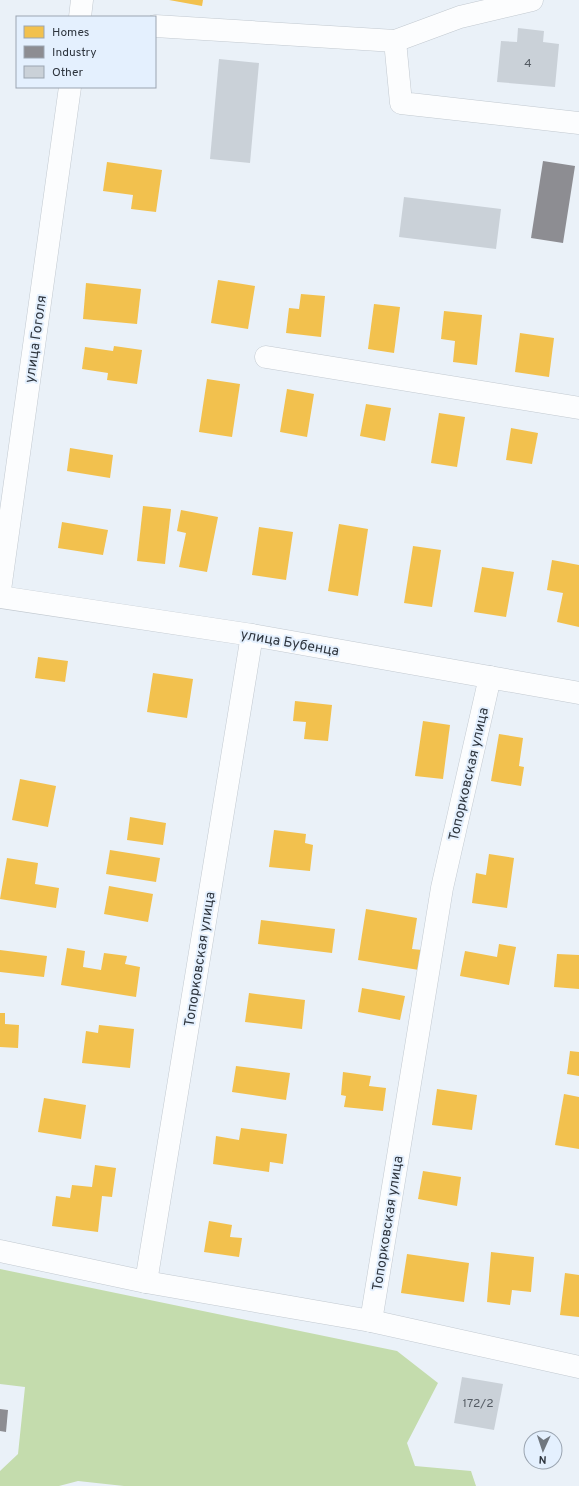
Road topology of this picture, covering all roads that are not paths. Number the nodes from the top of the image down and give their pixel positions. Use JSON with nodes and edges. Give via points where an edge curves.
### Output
{"nodes":[{"id":1,"x":82,"y":0,"type":"edge"},
{"id":2,"x":532,"y":0,"type":"edge"},
{"id":3,"x":80,"y":16,"type":"edge"},
{"id":4,"x":156,"y":26,"type":"edge"},
{"id":5,"x":395,"y":41,"type":"junction"},
{"id":6,"x":70,"y":88,"type":"edge"},
{"id":7,"x":579,"y":123,"type":"edge"},
{"id":8,"x":266,"y":357,"type":"dead end"},
{"id":9,"x":579,"y":408,"type":"edge"},
{"id":10,"x":0,"y":590,"type":"edge"},
{"id":11,"x":0,"y":597,"type":"edge"},
{"id":12,"x":252,"y":635,"type":"junction"},
{"id":13,"x":490,"y":678,"type":"junction"},
{"id":14,"x":579,"y":693,"type":"edge"},
{"id":15,"x":0,"y":1251,"type":"edge"},
{"id":16,"x":146,"y":1282,"type":"junction"},
{"id":17,"x":371,"y":1321,"type":"junction"},
{"id":18,"x":579,"y":1367,"type":"edge"}],
"edges":[{"from":1,"to":3,"type":"street"},
{"from":2,"to":5,"type":"street","via":[[460,17]]},
{"from":4,"to":5,"type":"street"},
{"from":5,"to":7,"type":"street","via":[[402,104]]},
{"from":6,"to":10,"type":"street","name":"улица Гоголя"},
{"from":8,"to":9,"type":"street"},
{"from":11,"to":12,"type":"street","name":"улица Бубенца"},
{"from":12,"to":13,"type":"street","name":"улица Бубенца"},
{"from":12,"to":16,"type":"street","name":"Топорковская улица"},
{"from":13,"to":14,"type":"street","name":"улица Бубенца"},
{"from":13,"to":17,"type":"street","name":"Топорковская улица","via":[[442,888]]},
{"from":15,"to":16,"type":"street"},
{"from":16,"to":17,"type":"street"},
{"from":17,"to":18,"type":"street"}]}
